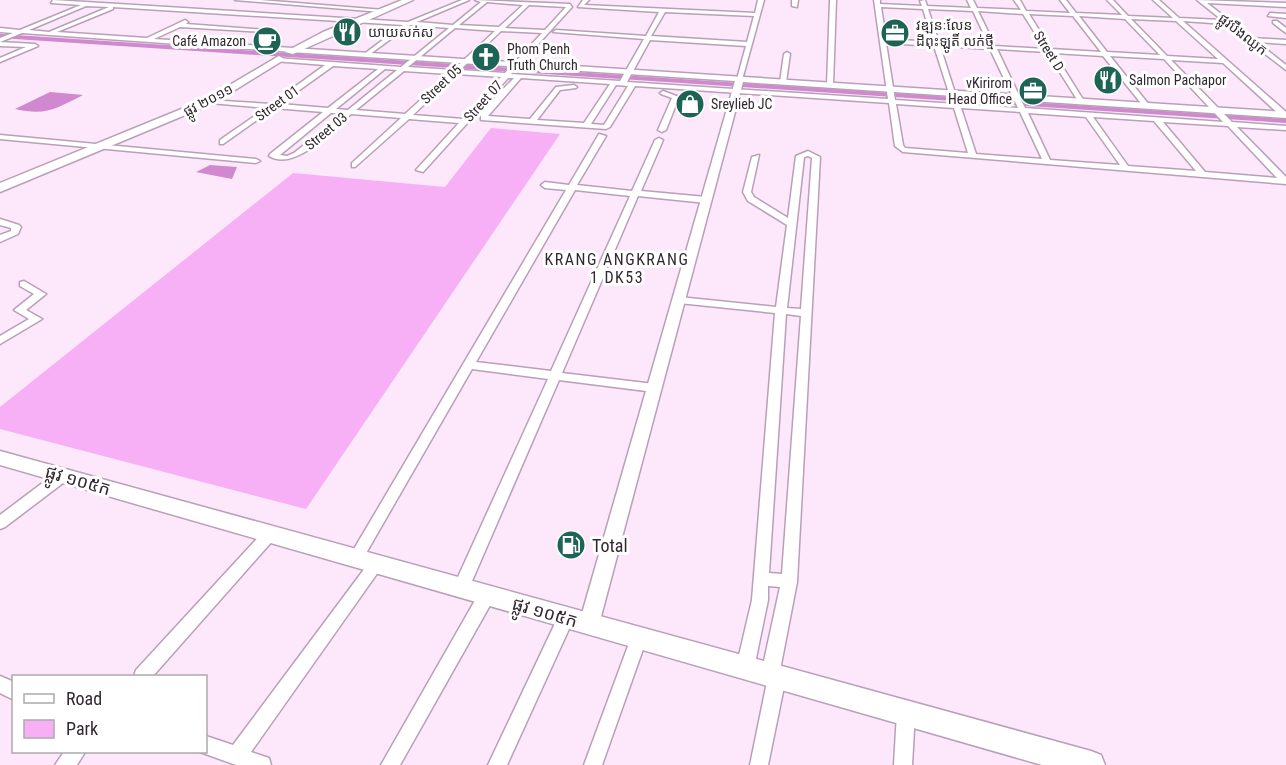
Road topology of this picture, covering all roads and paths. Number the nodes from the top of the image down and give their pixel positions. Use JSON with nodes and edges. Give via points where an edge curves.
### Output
{"nodes":[{"id":1,"x":60,"y":0,"type":"edge"},
{"id":2,"x":238,"y":0,"type":"edge"},
{"id":3,"x":409,"y":0,"type":"edge"},
{"id":4,"x":468,"y":0,"type":"edge"},
{"id":5,"x":586,"y":0,"type":"edge"},
{"id":6,"x":619,"y":0,"type":"edge"},
{"id":7,"x":651,"y":0,"type":"edge"},
{"id":8,"x":761,"y":0,"type":"edge"},
{"id":9,"x":832,"y":0,"type":"edge"},
{"id":10,"x":923,"y":0,"type":"edge"},
{"id":11,"x":970,"y":0,"type":"edge"},
{"id":12,"x":1017,"y":0,"type":"edge"},
{"id":13,"x":1063,"y":0,"type":"edge"},
{"id":14,"x":1110,"y":0,"type":"edge"},
{"id":15,"x":1156,"y":0,"type":"edge"},
{"id":16,"x":485,"y":1,"type":"edge"},
{"id":17,"x":1200,"y":1,"type":"edge"},
{"id":18,"x":877,"y":2,"type":"edge"},
{"id":19,"x":528,"y":3,"type":"junction"},
{"id":20,"x":88,"y":5,"type":"junction"},
{"id":21,"x":1286,"y":5,"type":"edge"},
{"id":22,"x":116,"y":6,"type":"junction"},
{"id":23,"x":130,"y":7,"type":"junction"},
{"id":24,"x":925,"y":7,"type":"junction"},
{"id":25,"x":614,"y":8,"type":"junction"},
{"id":26,"x":1210,"y":8,"type":"junction"},
{"id":27,"x":645,"y":9,"type":"junction"},
{"id":28,"x":381,"y":10,"type":"junction"},
{"id":29,"x":975,"y":10,"type":"junction"},
{"id":30,"x":663,"y":11,"type":"junction"},
{"id":31,"x":208,"y":12,"type":"junction"},
{"id":32,"x":1025,"y":12,"type":"junction"},
{"id":33,"x":1286,"y":13,"type":"edge"},
{"id":34,"x":757,"y":15,"type":"junction"},
{"id":35,"x":1074,"y":15,"type":"junction"},
{"id":36,"x":1270,"y":15,"type":"dead end"},
{"id":37,"x":289,"y":16,"type":"junction"},
{"id":38,"x":1126,"y":17,"type":"junction"},
{"id":39,"x":1179,"y":20,"type":"junction"},
{"id":40,"x":356,"y":21,"type":"junction"},
{"id":41,"x":1228,"y":22,"type":"junction"},
{"id":42,"x":1275,"y":22,"type":"dead end"},
{"id":43,"x":408,"y":24,"type":"junction"},
{"id":44,"x":178,"y":25,"type":"junction"},
{"id":45,"x":453,"y":27,"type":"junction"},
{"id":46,"x":1285,"y":27,"type":"edge"},
{"id":47,"x":500,"y":29,"type":"junction"},
{"id":48,"x":0,"y":30,"type":"edge"},
{"id":49,"x":263,"y":30,"type":"junction"},
{"id":50,"x":546,"y":32,"type":"junction"},
{"id":51,"x":556,"y":32,"type":"junction"},
{"id":52,"x":18,"y":33,"type":"junction"},
{"id":53,"x":48,"y":34,"type":"junction"},
{"id":54,"x":65,"y":35,"type":"junction"},
{"id":55,"x":253,"y":35,"type":"dead end"},
{"id":56,"x":647,"y":37,"type":"junction"},
{"id":57,"x":147,"y":40,"type":"junction"},
{"id":58,"x":244,"y":40,"type":"dead end"},
{"id":59,"x":1251,"y":40,"type":"junction"},
{"id":60,"x":0,"y":41,"type":"edge"},
{"id":61,"x":883,"y":41,"type":"junction"},
{"id":62,"x":1286,"y":42,"type":"edge"},
{"id":63,"x":749,"y":44,"type":"junction"},
{"id":64,"x":937,"y":44,"type":"junction"},
{"id":65,"x":234,"y":46,"type":"junction"},
{"id":66,"x":993,"y":47,"type":"junction"},
{"id":67,"x":291,"y":51,"type":"junction"},
{"id":68,"x":1049,"y":51,"type":"junction"},
{"id":69,"x":787,"y":54,"type":"dead end"},
{"id":70,"x":1105,"y":54,"type":"junction"},
{"id":71,"x":366,"y":55,"type":"junction"},
{"id":72,"x":1165,"y":57,"type":"junction"},
{"id":73,"x":413,"y":58,"type":"junction"},
{"id":74,"x":278,"y":59,"type":"junction"},
{"id":75,"x":0,"y":60,"type":"edge"},
{"id":76,"x":1224,"y":61,"type":"junction"},
{"id":77,"x":465,"y":62,"type":"junction"},
{"id":78,"x":331,"y":64,"type":"junction"},
{"id":79,"x":516,"y":65,"type":"junction"},
{"id":80,"x":527,"y":65,"type":"junction"},
{"id":81,"x":384,"y":68,"type":"junction"},
{"id":82,"x":401,"y":68,"type":"junction"},
{"id":83,"x":1286,"y":68,"type":"edge"},
{"id":84,"x":454,"y":72,"type":"junction"},
{"id":85,"x":507,"y":75,"type":"junction"},
{"id":86,"x":519,"y":77,"type":"junction"},
{"id":87,"x":620,"y":81,"type":"junction"},
{"id":88,"x":783,"y":82,"type":"junction"},
{"id":89,"x":830,"y":85,"type":"junction"},
{"id":90,"x":738,"y":86,"type":"junction"},
{"id":91,"x":890,"y":86,"type":"junction"},
{"id":92,"x":630,"y":88,"type":"junction"},
{"id":93,"x":952,"y":93,"type":"junction"},
{"id":94,"x":1017,"y":98,"type":"junction"},
{"id":95,"x":210,"y":101,"type":"junction"},
{"id":96,"x":892,"y":101,"type":"junction"},
{"id":97,"x":1081,"y":101,"type":"junction"},
{"id":98,"x":273,"y":106,"type":"junction"},
{"id":99,"x":1146,"y":106,"type":"junction"},
{"id":100,"x":957,"y":107,"type":"junction"},
{"id":101,"x":329,"y":110,"type":"junction"},
{"id":102,"x":1023,"y":110,"type":"junction"},
{"id":103,"x":1216,"y":111,"type":"junction"},
{"id":104,"x":349,"y":112,"type":"junction"},
{"id":105,"x":1088,"y":115,"type":"junction"},
{"id":106,"x":1285,"y":115,"type":"edge"},
{"id":107,"x":407,"y":116,"type":"junction"},
{"id":108,"x":1157,"y":120,"type":"junction"},
{"id":109,"x":465,"y":121,"type":"junction"},
{"id":110,"x":532,"y":122,"type":"junction"},
{"id":111,"x":1229,"y":124,"type":"junction"},
{"id":112,"x":586,"y":126,"type":"junction"},
{"id":113,"x":1286,"y":128,"type":"edge"},
{"id":114,"x":300,"y":133,"type":"junction"},
{"id":115,"x":321,"y":135,"type":"junction"},
{"id":116,"x":602,"y":136,"type":"dead end"},
{"id":117,"x":0,"y":137,"type":"edge"},
{"id":118,"x":223,"y":142,"type":"dead end"},
{"id":119,"x":101,"y":147,"type":"junction"},
{"id":120,"x":973,"y":155,"type":"junction"},
{"id":121,"x":756,"y":157,"type":"dead end"},
{"id":122,"x":256,"y":161,"type":"dead end"},
{"id":123,"x":1047,"y":161,"type":"junction"},
{"id":124,"x":355,"y":165,"type":"dead end"},
{"id":125,"x":1125,"y":167,"type":"junction"},
{"id":126,"x":420,"y":170,"type":"dead end"},
{"id":127,"x":1202,"y":174,"type":"junction"},
{"id":128,"x":1285,"y":181,"type":"edge"},
{"id":129,"x":544,"y":185,"type":"dead end"},
{"id":130,"x":572,"y":187,"type":"junction"},
{"id":131,"x":0,"y":188,"type":"edge"},
{"id":132,"x":635,"y":194,"type":"junction"},
{"id":133,"x":706,"y":200,"type":"junction"},
{"id":134,"x":0,"y":222,"type":"edge"},
{"id":135,"x":792,"y":224,"type":"junction"},
{"id":136,"x":0,"y":239,"type":"edge"},
{"id":137,"x":24,"y":284,"type":"dead end"},
{"id":138,"x":679,"y":300,"type":"junction"},
{"id":139,"x":781,"y":311,"type":"junction"},
{"id":140,"x":807,"y":313,"type":"junction"},
{"id":141,"x":0,"y":341,"type":"edge"},
{"id":142,"x":468,"y":365,"type":"junction"},
{"id":143,"x":555,"y":376,"type":"junction"},
{"id":144,"x":654,"y":388,"type":"junction"},
{"id":145,"x":0,"y":458,"type":"edge"},
{"id":146,"x":62,"y":476,"type":"junction"},
{"id":147,"x":0,"y":523,"type":"edge"},
{"id":148,"x":270,"y":534,"type":"junction"},
{"id":149,"x":366,"y":561,"type":"junction"},
{"id":150,"x":761,"y":578,"type":"junction"},
{"id":151,"x":789,"y":582,"type":"junction"},
{"id":152,"x":461,"y":588,"type":"junction"},
{"id":153,"x":487,"y":595,"type":"junction"},
{"id":154,"x":566,"y":618,"type":"junction"},
{"id":155,"x":590,"y":624,"type":"junction"},
{"id":156,"x":639,"y":638,"type":"junction"},
{"id":157,"x":745,"y":668,"type":"junction"},
{"id":158,"x":143,"y":675,"type":"edge"},
{"id":159,"x":774,"y":676,"type":"junction"},
{"id":160,"x":906,"y":713,"type":"junction"},
{"id":161,"x":207,"y":745,"type":"edge"},
{"id":162,"x":75,"y":753,"type":"edge"},
{"id":163,"x":237,"y":756,"type":"junction"},
{"id":164,"x":64,"y":765,"type":"edge"},
{"id":165,"x":262,"y":765,"type":"edge"},
{"id":166,"x":390,"y":765,"type":"edge"},
{"id":167,"x":496,"y":765,"type":"edge"},
{"id":168,"x":592,"y":765,"type":"edge"},
{"id":169,"x":759,"y":765,"type":"edge"},
{"id":170,"x":903,"y":765,"type":"edge"},
{"id":171,"x":1091,"y":765,"type":"edge"}],
"edges":[{"from":1,"to":20,"type":"street","via":[[53,2]]},
{"from":2,"to":28,"type":"street"},
{"from":3,"to":28,"type":"main road","name":"ផ្លូវ ២០១១"},
{"from":4,"to":16,"type":"street"},
{"from":4,"to":43,"type":"street"},
{"from":5,"to":25,"type":"street","via":[[580,6]]},
{"from":6,"to":25,"type":"street"},
{"from":7,"to":27,"type":"street"},
{"from":8,"to":34,"type":"street"},
{"from":9,"to":89,"type":"street"},
{"from":10,"to":24,"type":"street"},
{"from":11,"to":29,"type":"street"},
{"from":12,"to":32,"type":"street","name":"Street D"},
{"from":13,"to":35,"type":"street"},
{"from":14,"to":38,"type":"street"},
{"from":15,"to":39,"type":"street"},
{"from":16,"to":19,"type":"street"},
{"from":16,"to":45,"type":"street","name":"Street 03"},
{"from":17,"to":21,"type":"street"},
{"from":17,"to":26,"type":"street","name":"ផ្លូវបឹងឈូក"},
{"from":18,"to":24,"type":"street"},
{"from":18,"to":61,"type":"street"},
{"from":19,"to":47,"type":"street","name":"Street 05"},
{"from":19,"to":50,"type":"street","name":"Street 07","via":[[570,6]]},
{"from":20,"to":22,"type":"street"},
{"from":20,"to":52,"type":"street"},
{"from":22,"to":23,"type":"street"},
{"from":22,"to":53,"type":"street"},
{"from":23,"to":31,"type":"street"},
{"from":23,"to":54,"type":"street"},
{"from":24,"to":29,"type":"street"},
{"from":24,"to":64,"type":"street"},
{"from":25,"to":27,"type":"street"},
{"from":26,"to":33,"type":"street"},
{"from":26,"to":41,"type":"street","name":"ផ្លូវបឹងឈូក"},
{"from":27,"to":30,"type":"street"},
{"from":28,"to":40,"type":"main road","name":"ផ្លូវ ២០១១"},
{"from":29,"to":32,"type":"street"},
{"from":29,"to":66,"type":"street"},
{"from":30,"to":34,"type":"street","via":[[702,9]]},
{"from":30,"to":51,"type":"street","via":[[578,9]]},
{"from":30,"to":56,"type":"street"},
{"from":31,"to":37,"type":"street"},
{"from":31,"to":44,"type":"street"},
{"from":32,"to":35,"type":"street"},
{"from":32,"to":68,"type":"street","name":"Street D"},
{"from":33,"to":36,"type":"street"},
{"from":34,"to":63,"type":"street"},
{"from":35,"to":38,"type":"street"},
{"from":35,"to":70,"type":"street"},
{"from":37,"to":40,"type":"street"},
{"from":37,"to":49,"type":"street"},
{"from":38,"to":39,"type":"street"},
{"from":38,"to":72,"type":"street"},
{"from":39,"to":41,"type":"street"},
{"from":39,"to":76,"type":"street"},
{"from":40,"to":43,"type":"street"},
{"from":40,"to":67,"type":"main road","name":"ផ្លូវ ២០១១"},
{"from":41,"to":59,"type":"street","name":"ផ្លូវបឹងឈូក"},
{"from":42,"to":46,"type":"street"},
{"from":43,"to":45,"type":"street"},
{"from":43,"to":71,"type":"street"},
{"from":44,"to":49,"type":"street"},
{"from":44,"to":57,"type":"street"},
{"from":45,"to":47,"type":"street"},
{"from":45,"to":73,"type":"street","name":"Street 03"},
{"from":47,"to":50,"type":"street"},
{"from":47,"to":77,"type":"street","name":"Street 05"},
{"from":48,"to":52,"type":"street"},
{"from":49,"to":55,"type":"street"},
{"from":50,"to":79,"type":"street","name":"Street 07"},
{"from":51,"to":56,"type":"street"},
{"from":51,"to":80,"type":"street"},
{"from":52,"to":53,"type":"street"},
{"from":52,"to":60,"type":"street"},
{"from":53,"to":54,"type":"street"},
{"from":54,"to":57,"type":"street"},
{"from":56,"to":63,"type":"street"},
{"from":56,"to":87,"type":"street"},
{"from":57,"to":65,"type":"street"},
{"from":58,"to":65,"type":"street"},
{"from":59,"to":62,"type":"street"},
{"from":59,"to":83,"type":"street","name":"ផ្លូវបឹងឈូក"},
{"from":60,"to":75,"type":"street","via":[[35,46]]},
{"from":61,"to":64,"type":"street"},
{"from":61,"to":91,"type":"street"},
{"from":63,"to":90,"type":"street"},
{"from":64,"to":66,"type":"street"},
{"from":64,"to":93,"type":"street"},
{"from":65,"to":67,"type":"street"},
{"from":66,"to":68,"type":"street"},
{"from":66,"to":94,"type":"street"},
{"from":67,"to":71,"type":"street"},
{"from":67,"to":74,"type":"street","name":"ផ្លូវ ២០១១"},
{"from":68,"to":70,"type":"street"},
{"from":68,"to":97,"type":"street","name":"Street D"},
{"from":69,"to":88,"type":"street"},
{"from":70,"to":72,"type":"street"},
{"from":70,"to":99,"type":"street"},
{"from":71,"to":73,"type":"street"},
{"from":72,"to":76,"type":"street"},
{"from":72,"to":103,"type":"street"},
{"from":73,"to":77,"type":"street"},
{"from":73,"to":82,"type":"street","name":"Street 03"},
{"from":74,"to":78,"type":"street"},
{"from":74,"to":95,"type":"main road","name":"ផ្លូវ ២០១១"},
{"from":76,"to":106,"type":"street"},
{"from":77,"to":79,"type":"street"},
{"from":77,"to":84,"type":"street","name":"Street 05"},
{"from":78,"to":81,"type":"street"},
{"from":78,"to":98,"type":"street","name":"Street 01"},
{"from":79,"to":80,"type":"street"},
{"from":79,"to":85,"type":"street","name":"Street 07"},
{"from":80,"to":87,"type":"street"},
{"from":81,"to":82,"type":"street"},
{"from":81,"to":101,"type":"street","name":"Street 03"},
{"from":82,"to":84,"type":"street"},
{"from":82,"to":104,"type":"street","name":"Street 03"},
{"from":84,"to":85,"type":"street"},
{"from":84,"to":107,"type":"street","name":"Street 05"},
{"from":85,"to":86,"type":"street"},
{"from":85,"to":109,"type":"street","name":"Street 07"},
{"from":86,"to":87,"type":"street"},
{"from":86,"to":110,"type":"street","via":[[484,118]]},
{"from":87,"to":90,"type":"street"},
{"from":87,"to":92,"type":"street"},
{"from":87,"to":92,"type":"street"},
{"from":87,"to":110,"type":"street","via":[[558,88]]},
{"from":87,"to":112,"type":"street"},
{"from":88,"to":89,"type":"street"},
{"from":88,"to":90,"type":"street"},
{"from":89,"to":91,"type":"street"},
{"from":90,"to":92,"type":"street"},
{"from":90,"to":96,"type":"street"},
{"from":90,"to":133,"type":"street"},
{"from":91,"to":93,"type":"street"},
{"from":91,"to":96,"type":"street"},
{"from":92,"to":112,"type":"street","via":[[608,126]]},
{"from":92,"to":132,"type":"street","via":[[675,94]]},
{"from":93,"to":94,"type":"street"},
{"from":94,"to":97,"type":"street"},
{"from":94,"to":102,"type":"street"},
{"from":95,"to":98,"type":"street"},
{"from":95,"to":119,"type":"main road","name":"ផ្លូវ ២០១១"},
{"from":96,"to":100,"type":"street"},
{"from":96,"to":120,"type":"street","via":[[903,150]]},
{"from":97,"to":99,"type":"street"},
{"from":98,"to":101,"type":"street"},
{"from":98,"to":118,"type":"street","name":"Street 01"},
{"from":99,"to":103,"type":"street"},
{"from":100,"to":102,"type":"street"},
{"from":100,"to":120,"type":"street"},
{"from":101,"to":104,"type":"street"},
{"from":101,"to":114,"type":"street","name":"Street 03"},
{"from":102,"to":105,"type":"street"},
{"from":102,"to":123,"type":"street"},
{"from":103,"to":106,"type":"street"},
{"from":103,"to":111,"type":"street"},
{"from":104,"to":107,"type":"street"},
{"from":104,"to":115,"type":"street","name":"Street 03"},
{"from":105,"to":108,"type":"street"},
{"from":105,"to":125,"type":"street"},
{"from":107,"to":109,"type":"street"},
{"from":107,"to":124,"type":"street","name":"Street 05"},
{"from":108,"to":111,"type":"street"},
{"from":108,"to":127,"type":"street"},
{"from":109,"to":126,"type":"street","name":"Street 07"},
{"from":110,"to":112,"type":"street"},
{"from":111,"to":113,"type":"street"},
{"from":111,"to":128,"type":"street"},
{"from":114,"to":115,"type":"street"},
{"from":114,"to":115,"type":"street","name":"Street 03","via":[[273,156],[292,158]]},
{"from":116,"to":130,"type":"street"},
{"from":117,"to":119,"type":"street"},
{"from":119,"to":122,"type":"street"},
{"from":119,"to":131,"type":"main road","name":"ផ្លូវ ២០១១"},
{"from":120,"to":123,"type":"street"},
{"from":121,"to":135,"type":"street","via":[[747,192],[751,199]]},
{"from":123,"to":125,"type":"street"},
{"from":125,"to":127,"type":"street"},
{"from":127,"to":128,"type":"street"},
{"from":129,"to":130,"type":"street"},
{"from":130,"to":132,"type":"street"},
{"from":130,"to":142,"type":"street"},
{"from":132,"to":133,"type":"street"},
{"from":132,"to":143,"type":"street"},
{"from":133,"to":138,"type":"street"},
{"from":134,"to":136,"type":"street","via":[[16,228]]},
{"from":135,"to":139,"type":"street"},
{"from":135,"to":140,"type":"street","via":[[800,156],[812,154],[816,157]]},
{"from":137,"to":141,"type":"street","via":[[41,294],[19,310],[37,319]]},
{"from":138,"to":139,"type":"street"},
{"from":138,"to":144,"type":"street"},
{"from":139,"to":140,"type":"street"},
{"from":139,"to":150,"type":"street"},
{"from":140,"to":151,"type":"street"},
{"from":142,"to":143,"type":"street"},
{"from":142,"to":149,"type":"street"},
{"from":143,"to":144,"type":"street"},
{"from":143,"to":152,"type":"street"},
{"from":144,"to":155,"type":"street"},
{"from":145,"to":146,"type":"main road","name":"ផ្លូវ ១០៥ក"},
{"from":146,"to":147,"type":"street"},
{"from":146,"to":148,"type":"main road","name":"ផ្លូវ ១០៥ក"},
{"from":148,"to":149,"type":"main road","name":"ផ្លូវ ១០៥ក"},
{"from":148,"to":158,"type":"street"},
{"from":149,"to":152,"type":"main road","name":"ផ្លូវ ១០៥ក"},
{"from":149,"to":163,"type":"street"},
{"from":150,"to":151,"type":"street"},
{"from":150,"to":157,"type":"street"},
{"from":151,"to":159,"type":"street"},
{"from":152,"to":153,"type":"main road","name":"ផ្លូវ ១០៥ក"},
{"from":153,"to":154,"type":"main road","name":"ផ្លូវ ១០៥ក"},
{"from":153,"to":166,"type":"street"},
{"from":154,"to":155,"type":"main road","name":"ផ្លូវ ១០៥ក"},
{"from":154,"to":167,"type":"street"},
{"from":155,"to":156,"type":"main road","name":"ផ្លូវ ១០៥ក"},
{"from":156,"to":157,"type":"main road","name":"ផ្លូវ ១០៥ក"},
{"from":156,"to":168,"type":"street"},
{"from":157,"to":159,"type":"main road","name":"ផ្លូវ ១០៥ក"},
{"from":159,"to":160,"type":"main road","name":"ផ្លូវ ១០៥ក"},
{"from":159,"to":169,"type":"street"},
{"from":160,"to":170,"type":"street"},
{"from":160,"to":171,"type":"main road","name":"ផ្លូវ ១០៥ក"},
{"from":161,"to":163,"type":"street"},
{"from":162,"to":164,"type":"street"},
{"from":163,"to":165,"type":"street"}]}
